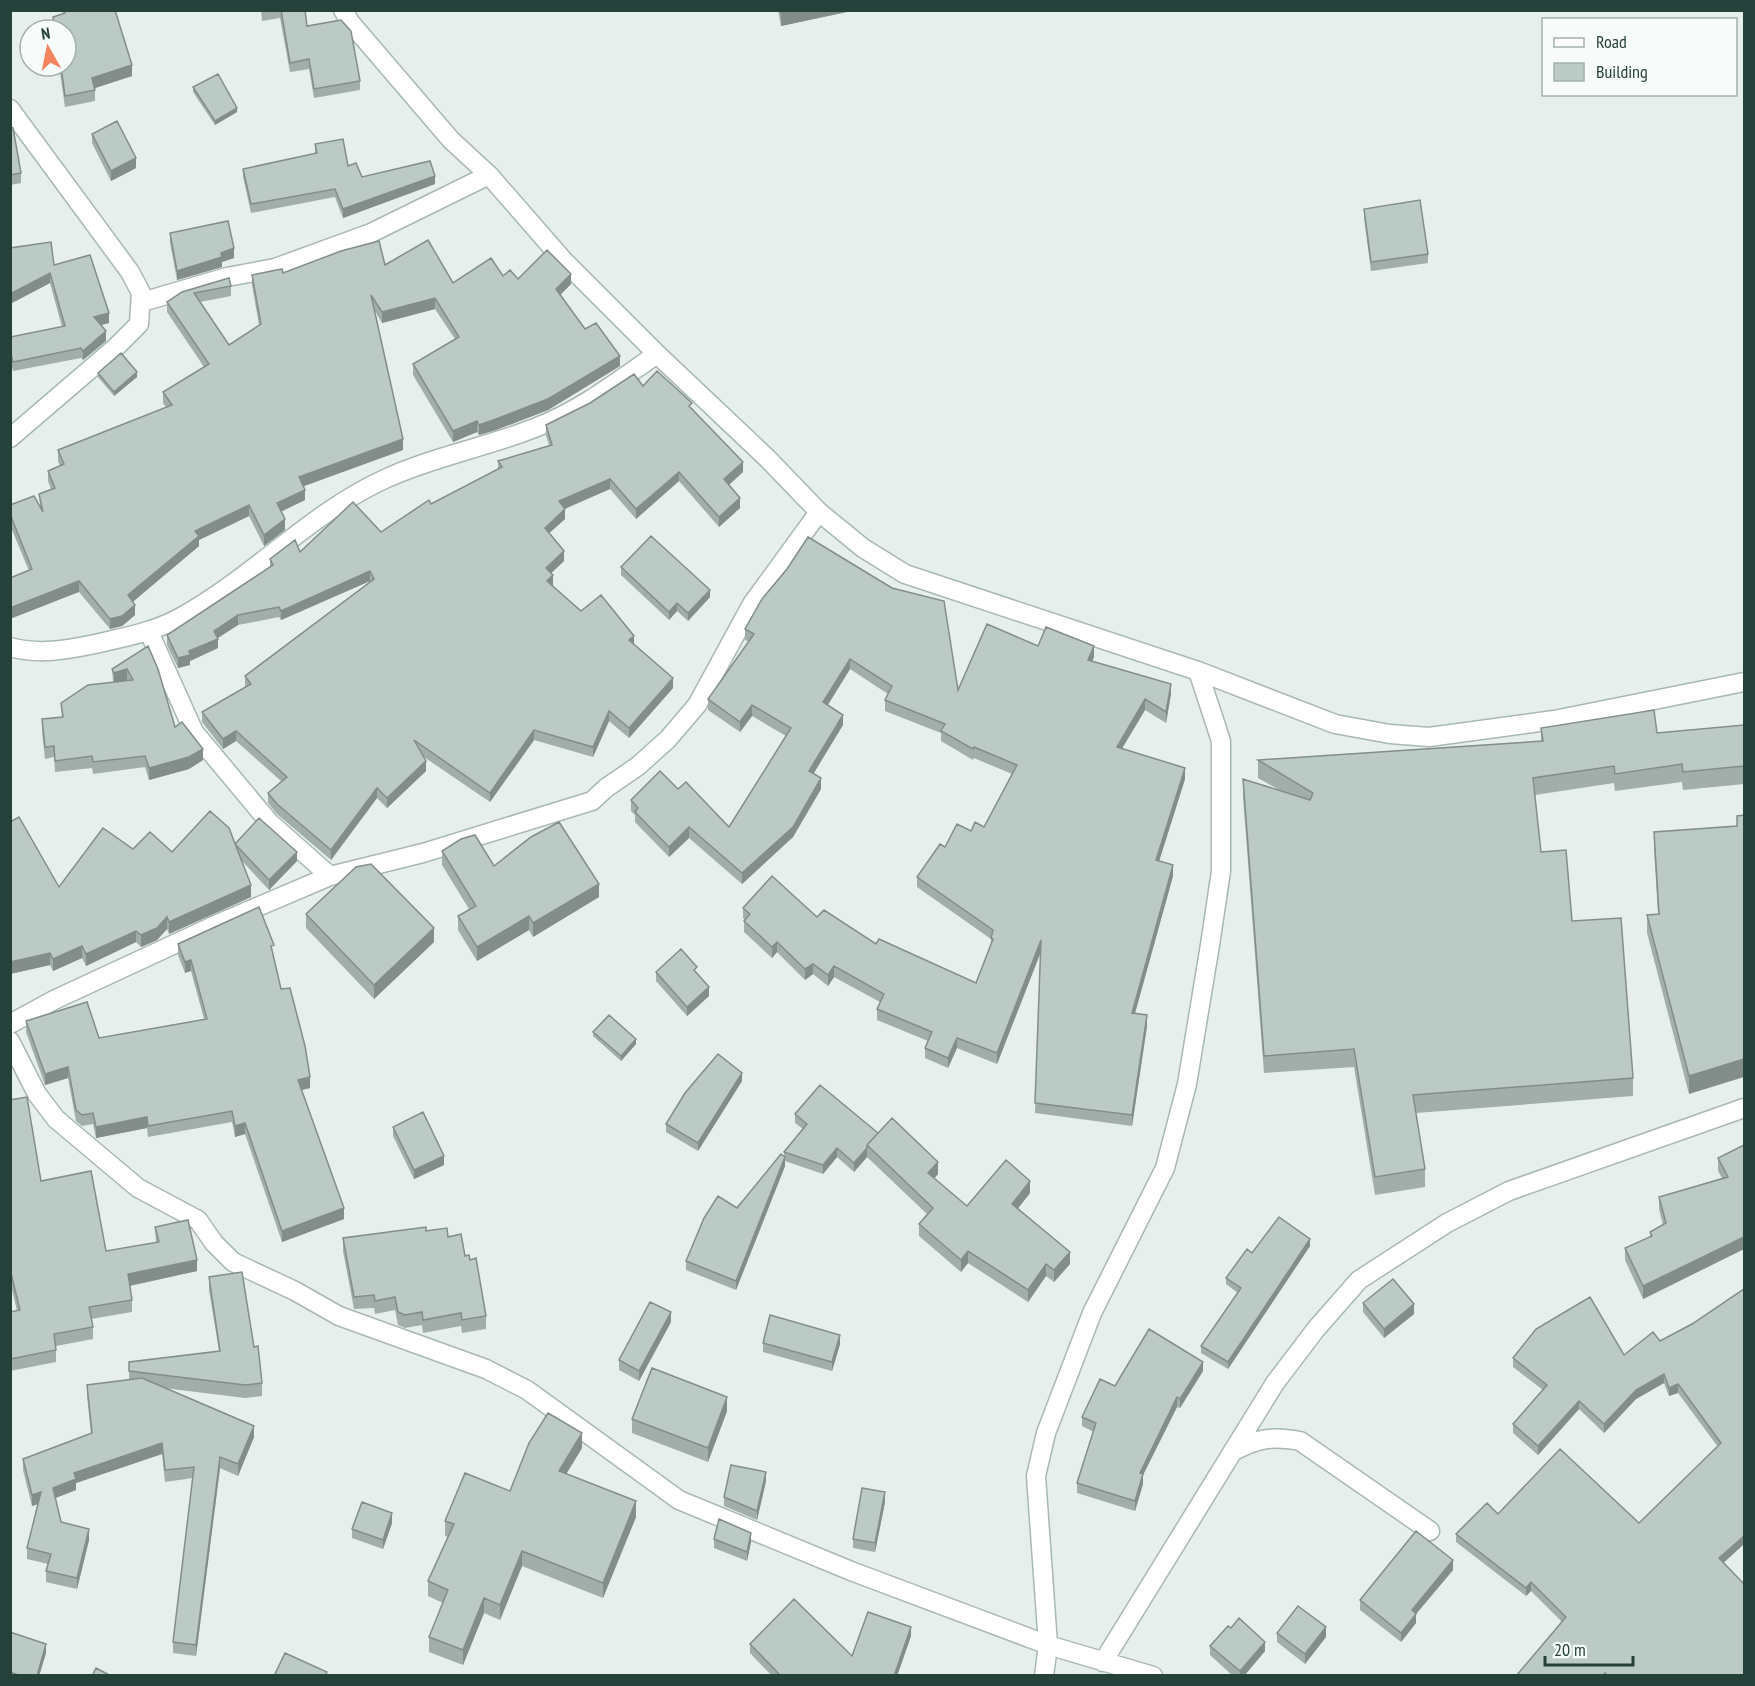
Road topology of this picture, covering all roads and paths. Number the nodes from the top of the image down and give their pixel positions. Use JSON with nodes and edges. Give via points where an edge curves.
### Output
{"nodes":[{"id":1,"x":343,"y":10,"type":"edge"},
{"id":2,"x":10,"y":109,"type":"edge"},
{"id":3,"x":489,"y":175,"type":"junction"},
{"id":4,"x":142,"y":302,"type":"junction"},
{"id":5,"x":657,"y":354,"type":"junction"},
{"id":6,"x":10,"y":438,"type":"edge"},
{"id":7,"x":819,"y":512,"type":"junction"},
{"id":8,"x":148,"y":632,"type":"junction"},
{"id":9,"x":10,"y":647,"type":"edge"},
{"id":10,"x":1198,"y":671,"type":"junction"},
{"id":11,"x":1744,"y":682,"type":"edge"},
{"id":12,"x":330,"y":876,"type":"junction"},
{"id":13,"x":10,"y":1024,"type":"edge"},
{"id":14,"x":10,"y":1041,"type":"edge"},
{"id":15,"x":1744,"y":1108,"type":"edge"},
{"id":16,"x":1230,"y":1452,"type":"junction"},
{"id":17,"x":1430,"y":1531,"type":"dead end"},
{"id":18,"x":1048,"y":1645,"type":"junction"},
{"id":19,"x":1103,"y":1662,"type":"junction"},
{"id":20,"x":1044,"y":1676,"type":"edge"},
{"id":21,"x":1153,"y":1676,"type":"edge"}],
"edges":[{"from":1,"to":3,"type":"street","via":[[452,140]]},
{"from":2,"to":4,"type":"street","via":[[129,272]]},
{"from":3,"to":4,"type":"street","via":[[371,233],[286,264]]},
{"from":3,"to":5,"type":"street","via":[[563,260]]},
{"from":4,"to":6,"type":"street","via":[[139,324]]},
{"from":5,"to":7,"type":"street"},
{"from":5,"to":8,"type":"street","via":[[567,414],[403,471],[346,499],[231,585],[181,618]]},
{"from":7,"to":10,"type":"street","via":[[863,548],[905,574]]},
{"from":7,"to":12,"type":"street","via":[[752,604],[697,705],[668,739],[592,801],[423,853]]},
{"from":8,"to":9,"type":"street","via":[[53,652],[35,653]]},
{"from":8,"to":12,"type":"street","via":[[194,732],[269,822]]},
{"from":10,"to":11,"type":"street","via":[[1335,724],[1429,737],[1554,720]]},
{"from":10,"to":18,"type":"street","via":[[1221,741],[1221,871],[1210,945],[1187,1084],[1165,1168],[1092,1312],[1043,1443],[1036,1476]]},
{"from":12,"to":13,"type":"street","via":[[96,980]]},
{"from":14,"to":18,"type":"street","via":[[37,1094],[57,1119],[138,1188],[198,1220],[233,1262],[339,1316],[486,1369],[527,1390],[679,1500],[851,1571]]},
{"from":15,"to":16,"type":"street","via":[[1509,1191],[1386,1260],[1359,1280],[1316,1329]]},
{"from":16,"to":17,"type":"street","via":[[1253,1441],[1276,1437],[1300,1441]]},
{"from":16,"to":19,"type":"street"},
{"from":18,"to":19,"type":"street"},
{"from":18,"to":20,"type":"street"},
{"from":19,"to":21,"type":"street"}]}
